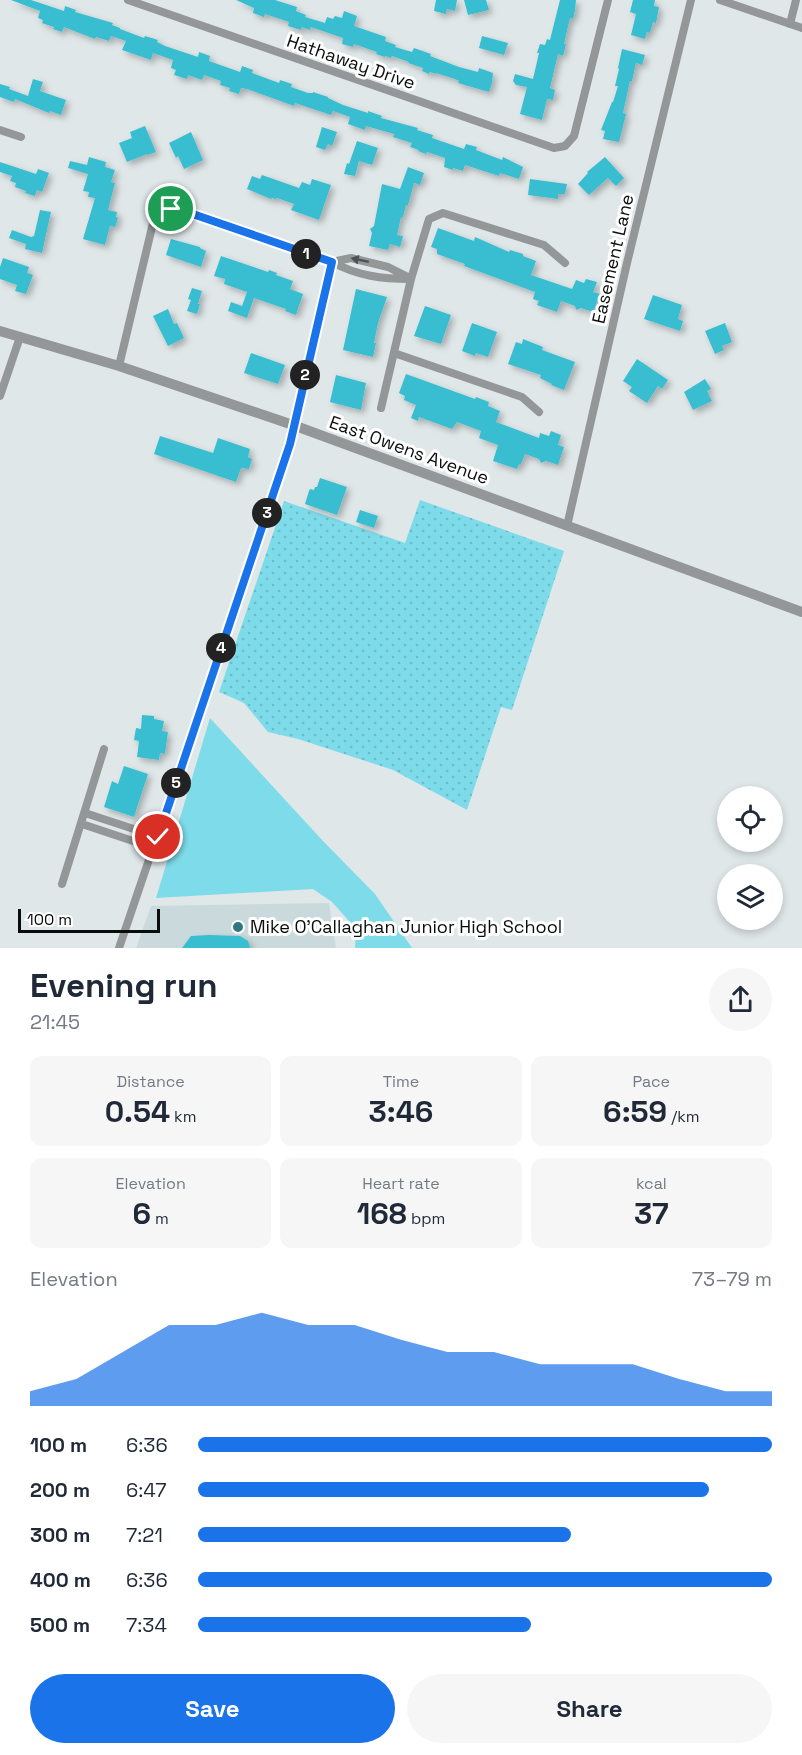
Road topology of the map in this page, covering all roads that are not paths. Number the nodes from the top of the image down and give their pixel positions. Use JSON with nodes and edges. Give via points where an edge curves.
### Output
{"nodes":[{"id":1,"x":128,"y":0,"type":"edge"},
{"id":2,"x":608,"y":0,"type":"edge"},
{"id":3,"x":691,"y":0,"type":"edge"},
{"id":4,"x":720,"y":0,"type":"edge"},
{"id":5,"x":796,"y":0,"type":"edge"},
{"id":6,"x":790,"y":24,"type":"junction"},
{"id":7,"x":802,"y":28,"type":"edge"},
{"id":8,"x":0,"y":130,"type":"edge"},
{"id":9,"x":21,"y":137,"type":"dead end"},
{"id":10,"x":332,"y":262,"type":"junction"},
{"id":11,"x":565,"y":263,"type":"dead end"},
{"id":12,"x":411,"y":279,"type":"junction"},
{"id":13,"x":0,"y":331,"type":"edge"},
{"id":14,"x":20,"y":337,"type":"junction"},
{"id":15,"x":394,"y":353,"type":"junction"},
{"id":16,"x":119,"y":366,"type":"junction"},
{"id":17,"x":0,"y":396,"type":"edge"},
{"id":18,"x":381,"y":408,"type":"dead end"},
{"id":19,"x":539,"y":412,"type":"dead end"},
{"id":20,"x":293,"y":425,"type":"junction"},
{"id":21,"x":567,"y":526,"type":"junction"},
{"id":22,"x":802,"y":612,"type":"edge"},
{"id":23,"x":105,"y":749,"type":"dead end"},
{"id":24,"x":85,"y":813,"type":"junction"},
{"id":25,"x":82,"y":824,"type":"junction"},
{"id":26,"x":158,"y":837,"type":"junction"},
{"id":27,"x":154,"y":848,"type":"junction"},
{"id":28,"x":62,"y":884,"type":"dead end"},
{"id":29,"x":119,"y":948,"type":"edge"}],
"edges":[{"from":1,"to":2,"type":"street","name":"Hathaway Drive","via":[[554,148],[565,146],[574,136]]},
{"from":3,"to":21,"type":"street","name":"Easement Lane"},
{"from":4,"to":6,"type":"street"},
{"from":5,"to":6,"type":"street"},
{"from":6,"to":7,"type":"street"},
{"from":8,"to":9,"type":"street"},
{"from":10,"to":12,"type":"street","via":[[349,271],[385,279]]},
{"from":12,"to":10,"type":"street","one_way":true,"via":[[388,267],[351,258]]},
{"from":10,"to":16,"type":"street","via":[[171,209],[153,223]]},
{"from":10,"to":20,"type":"street"},
{"from":11,"to":12,"type":"street","via":[[544,245],[443,213],[429,219]]},
{"from":12,"to":15,"type":"street"},
{"from":13,"to":14,"type":"street","name":"East Owens Avenue"},
{"from":14,"to":16,"type":"street","name":"East Owens Avenue"},
{"from":14,"to":17,"type":"street"},
{"from":15,"to":18,"type":"street"},
{"from":15,"to":19,"type":"street","via":[[522,397]]},
{"from":16,"to":20,"type":"street","name":"East Owens Avenue"},
{"from":20,"to":21,"type":"street","name":"East Owens Avenue"},
{"from":20,"to":26,"type":"street","via":[[290,444]]},
{"from":21,"to":22,"type":"street","name":"East Owens Avenue"},
{"from":23,"to":24,"type":"street"},
{"from":24,"to":25,"type":"street"},
{"from":24,"to":26,"type":"street"},
{"from":25,"to":27,"type":"street"},
{"from":25,"to":28,"type":"street"},
{"from":26,"to":27,"type":"street"},
{"from":27,"to":29,"type":"street"}]}
